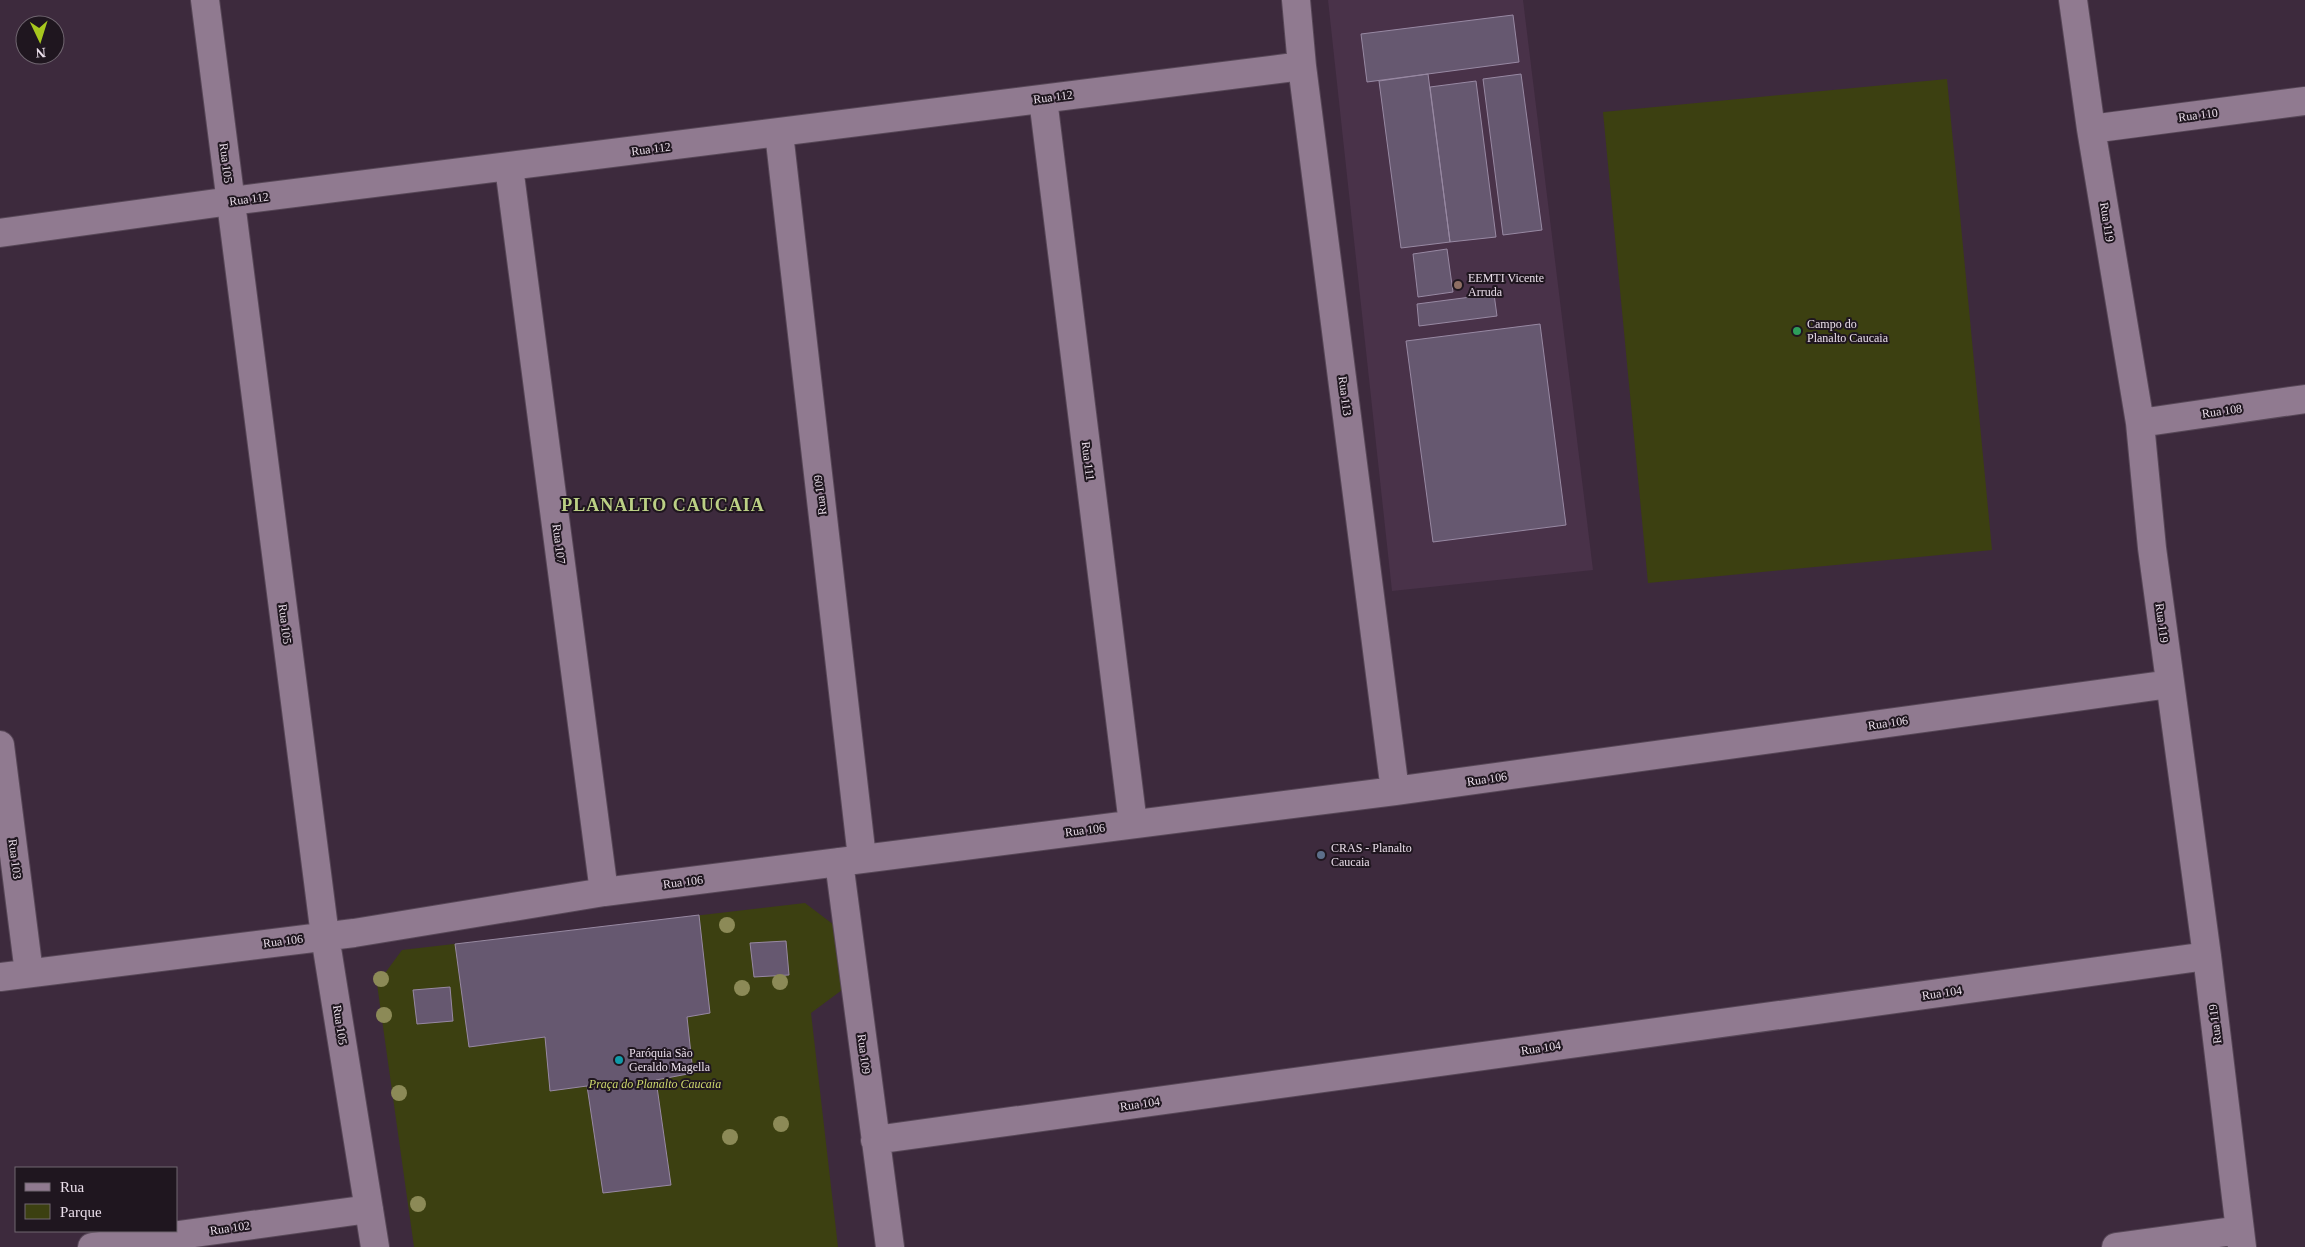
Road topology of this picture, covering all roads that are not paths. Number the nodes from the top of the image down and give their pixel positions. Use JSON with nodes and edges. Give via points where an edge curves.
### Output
{"nodes":[{"id":1,"x":206,"y":0,"type":"edge"},
{"id":2,"x":1296,"y":0,"type":"edge"},
{"id":3,"x":2073,"y":0,"type":"edge"},
{"id":4,"x":1302,"y":66,"type":"junction"},
{"id":5,"x":1043,"y":99,"type":"junction"},
{"id":6,"x":2305,"y":101,"type":"edge"},
{"id":7,"x":2091,"y":128,"type":"junction"},
{"id":8,"x":779,"y":132,"type":"junction"},
{"id":9,"x":509,"y":167,"type":"junction"},
{"id":10,"x":231,"y":200,"type":"junction"},
{"id":11,"x":0,"y":233,"type":"edge"},
{"id":12,"x":2305,"y":399,"type":"edge"},
{"id":13,"x":2140,"y":423,"type":"junction"},
{"id":14,"x":2170,"y":684,"type":"junction"},
{"id":15,"x":0,"y":745,"type":"edge"},
{"id":16,"x":1395,"y":791,"type":"junction"},
{"id":17,"x":1133,"y":824,"type":"junction"},
{"id":18,"x":850,"y":860,"type":"junction"},
{"id":19,"x":604,"y":892,"type":"junction"},
{"id":20,"x":325,"y":936,"type":"junction"},
{"id":21,"x":2207,"y":956,"type":"junction"},
{"id":22,"x":29,"y":974,"type":"junction"},
{"id":23,"x":0,"y":977,"type":"edge"},
{"id":24,"x":875,"y":1140,"type":"junction"},
{"id":25,"x":369,"y":1209,"type":"junction"},
{"id":26,"x":2241,"y":1238,"type":"edge"},
{"id":27,"x":92,"y":1247,"type":"edge"},
{"id":28,"x":375,"y":1247,"type":"edge"},
{"id":29,"x":890,"y":1247,"type":"edge"},
{"id":30,"x":2116,"y":1247,"type":"edge"}],
"edges":[{"from":1,"to":10,"type":"street","name":"Rua 105"},
{"from":2,"to":4,"type":"street","name":"Rua 113"},
{"from":3,"to":7,"type":"street","name":"Rua 119"},
{"from":4,"to":5,"type":"street","name":"Rua 112"},
{"from":4,"to":16,"type":"street","name":"Rua 113"},
{"from":5,"to":8,"type":"street","name":"Rua 112"},
{"from":5,"to":17,"type":"street","name":"Rua 111"},
{"from":6,"to":7,"type":"street","name":"Rua 110"},
{"from":7,"to":13,"type":"street","name":"Rua 119"},
{"from":8,"to":9,"type":"street","name":"Rua 112"},
{"from":8,"to":18,"type":"street","name":"Rua 109"},
{"from":9,"to":10,"type":"street","name":"Rua 112"},
{"from":9,"to":19,"type":"street","name":"Rua 107"},
{"from":10,"to":11,"type":"street","name":"Rua 112"},
{"from":10,"to":20,"type":"street","name":"Rua 105"},
{"from":12,"to":13,"type":"street","name":"Rua 108"},
{"from":13,"to":14,"type":"street","name":"Rua 119"},
{"from":14,"to":16,"type":"street","name":"Rua 106"},
{"from":14,"to":21,"type":"street","name":"Rua 119"},
{"from":15,"to":22,"type":"street","name":"Rua 103"},
{"from":16,"to":17,"type":"street","name":"Rua 106"},
{"from":17,"to":18,"type":"street","name":"Rua 106"},
{"from":18,"to":19,"type":"street","name":"Rua 106"},
{"from":18,"to":24,"type":"street","name":"Rua 109"},
{"from":19,"to":20,"type":"street","name":"Rua 106"},
{"from":20,"to":22,"type":"street","name":"Rua 106"},
{"from":20,"to":25,"type":"street","name":"Rua 105"},
{"from":21,"to":24,"type":"street","name":"Rua 104"},
{"from":21,"to":26,"type":"street","name":"Rua 119"},
{"from":22,"to":23,"type":"street","name":"Rua 106"},
{"from":24,"to":29,"type":"street","name":"Rua 109"},
{"from":25,"to":27,"type":"street","name":"Rua 102"},
{"from":25,"to":28,"type":"street","name":"Rua 105"},
{"from":26,"to":30,"type":"street"}]}
